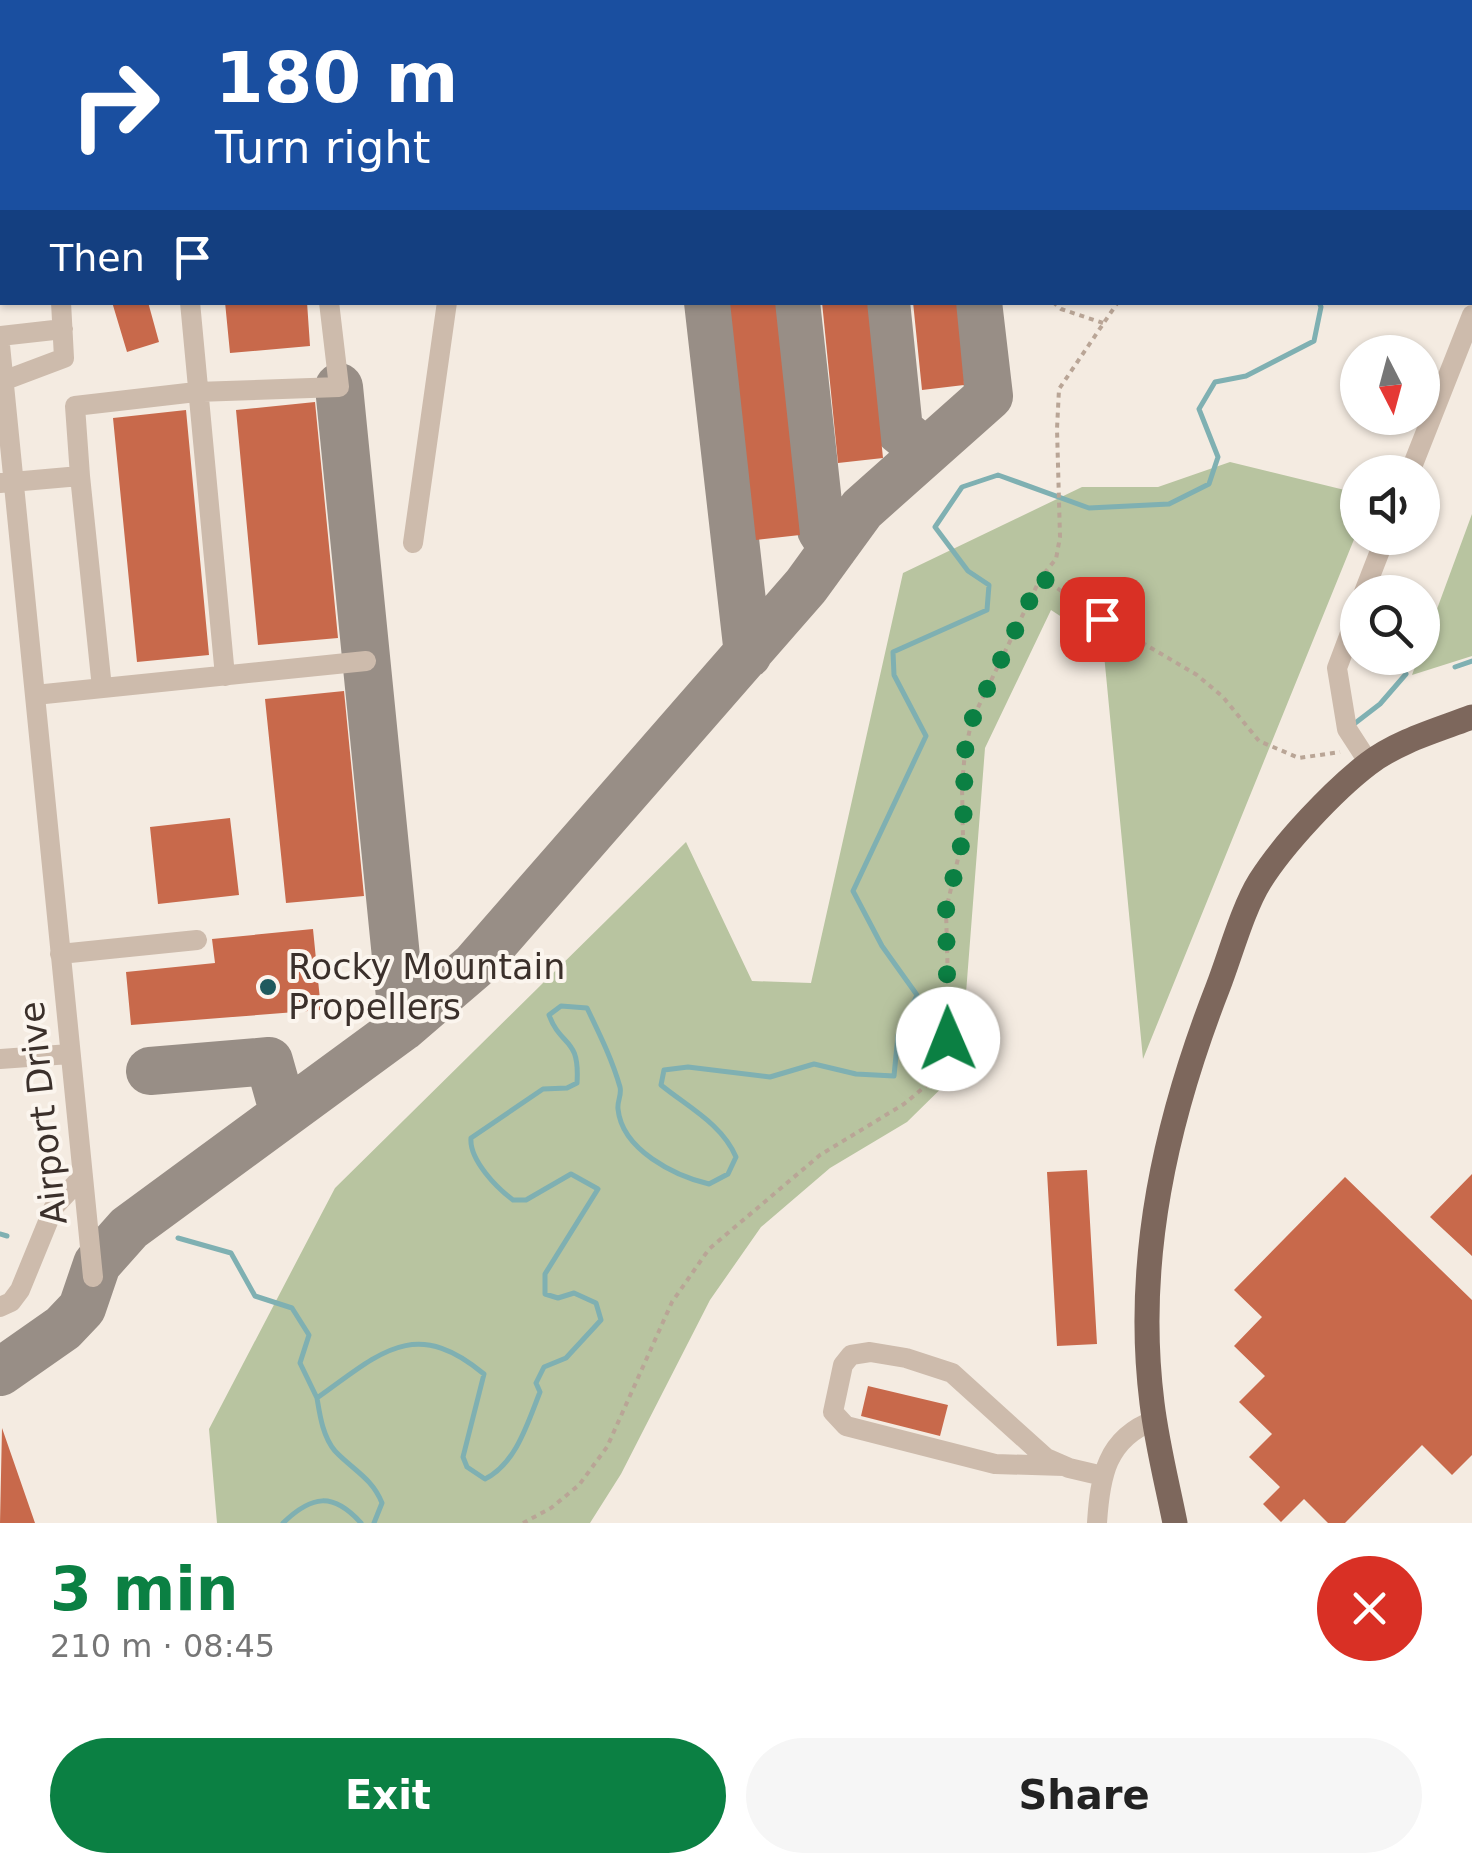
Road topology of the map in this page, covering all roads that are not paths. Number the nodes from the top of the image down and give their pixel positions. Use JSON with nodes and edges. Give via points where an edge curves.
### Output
{"nodes":[{"id":1,"x":61,"y":305,"type":"edge"},
{"id":2,"x":190,"y":305,"type":"edge"},
{"id":3,"x":329,"y":305,"type":"edge"},
{"id":4,"x":447,"y":305,"type":"edge"},
{"id":5,"x":1472,"y":315,"type":"edge"},
{"id":6,"x":63,"y":329,"type":"junction"},
{"id":7,"x":0,"y":336,"type":"edge"},
{"id":8,"x":0,"y":345,"type":"edge"},
{"id":9,"x":3,"y":380,"type":"junction"},
{"id":10,"x":196,"y":392,"type":"junction"},
{"id":11,"x":1417,"y":455,"type":"edge"},
{"id":12,"x":80,"y":476,"type":"junction"},
{"id":13,"x":7,"y":482,"type":"edge"},
{"id":14,"x":413,"y":543,"type":"dead end"},
{"id":15,"x":1340,"y":660,"type":"edge"},
{"id":16,"x":366,"y":661,"type":"dead end"},
{"id":17,"x":225,"y":676,"type":"junction"},
{"id":18,"x":102,"y":688,"type":"junction"},
{"id":19,"x":35,"y":695,"type":"junction"},
{"id":20,"x":1472,"y":716,"type":"edge"},
{"id":21,"x":1369,"y":763,"type":"junction"},
{"id":22,"x":197,"y":940,"type":"dead end"},
{"id":23,"x":60,"y":954,"type":"junction"},
{"id":24,"x":70,"y":1054,"type":"junction"},
{"id":25,"x":0,"y":1059,"type":"edge"},
{"id":26,"x":81,"y":1178,"type":"junction"},
{"id":27,"x":94,"y":1278,"type":"dead end"},
{"id":28,"x":0,"y":1308,"type":"edge"},
{"id":29,"x":1155,"y":1420,"type":"junction"},
{"id":30,"x":1064,"y":1466,"type":"junction"},
{"id":31,"x":1103,"y":1476,"type":"junction"},
{"id":32,"x":1097,"y":1523,"type":"edge"},
{"id":33,"x":1176,"y":1523,"type":"edge"}],
"edges":[{"from":1,"to":6,"type":"street"},
{"from":2,"to":10,"type":"street"},
{"from":3,"to":10,"type":"street","via":[[339,386]]},
{"from":4,"to":14,"type":"street"},
{"from":5,"to":11,"type":"street"},
{"from":6,"to":7,"type":"street"},
{"from":6,"to":9,"type":"street","via":[[64,358]]},
{"from":8,"to":9,"type":"street","name":"Airport Drive"},
{"from":9,"to":13,"type":"street","name":"Airport Drive"},
{"from":10,"to":12,"type":"street","via":[[75,406]]},
{"from":10,"to":17,"type":"street"},
{"from":12,"to":13,"type":"street"},
{"from":12,"to":18,"type":"street"},
{"from":13,"to":19,"type":"street","name":"Airport Drive"},
{"from":15,"to":21,"type":"street","via":[[1347,729]]},
{"from":16,"to":17,"type":"street"},
{"from":17,"to":18,"type":"street"},
{"from":18,"to":19,"type":"street"},
{"from":19,"to":23,"type":"street","name":"Airport Drive"},
{"from":20,"to":21,"type":"main road"},
{"from":21,"to":29,"type":"main road","via":[[1259,882],[1188,1070],[1150,1234]]},
{"from":22,"to":23,"type":"street"},
{"from":23,"to":24,"type":"street","name":"Airport Drive"},
{"from":24,"to":25,"type":"street"},
{"from":24,"to":26,"type":"street","name":"Airport Drive"},
{"from":26,"to":27,"type":"street","name":"Airport Drive"},
{"from":26,"to":28,"type":"street","via":[[54,1206],[20,1290]]},
{"from":29,"to":31,"type":"street","via":[[1127,1433]]},
{"from":29,"to":33,"type":"main road"},
{"from":30,"to":30,"type":"street","via":[[1046,1458],[952,1374],[870,1352],[851,1355],[843,1365],[833,1412],[846,1426],[994,1464]]},
{"from":30,"to":31,"type":"street"},
{"from":31,"to":32,"type":"street"}]}
